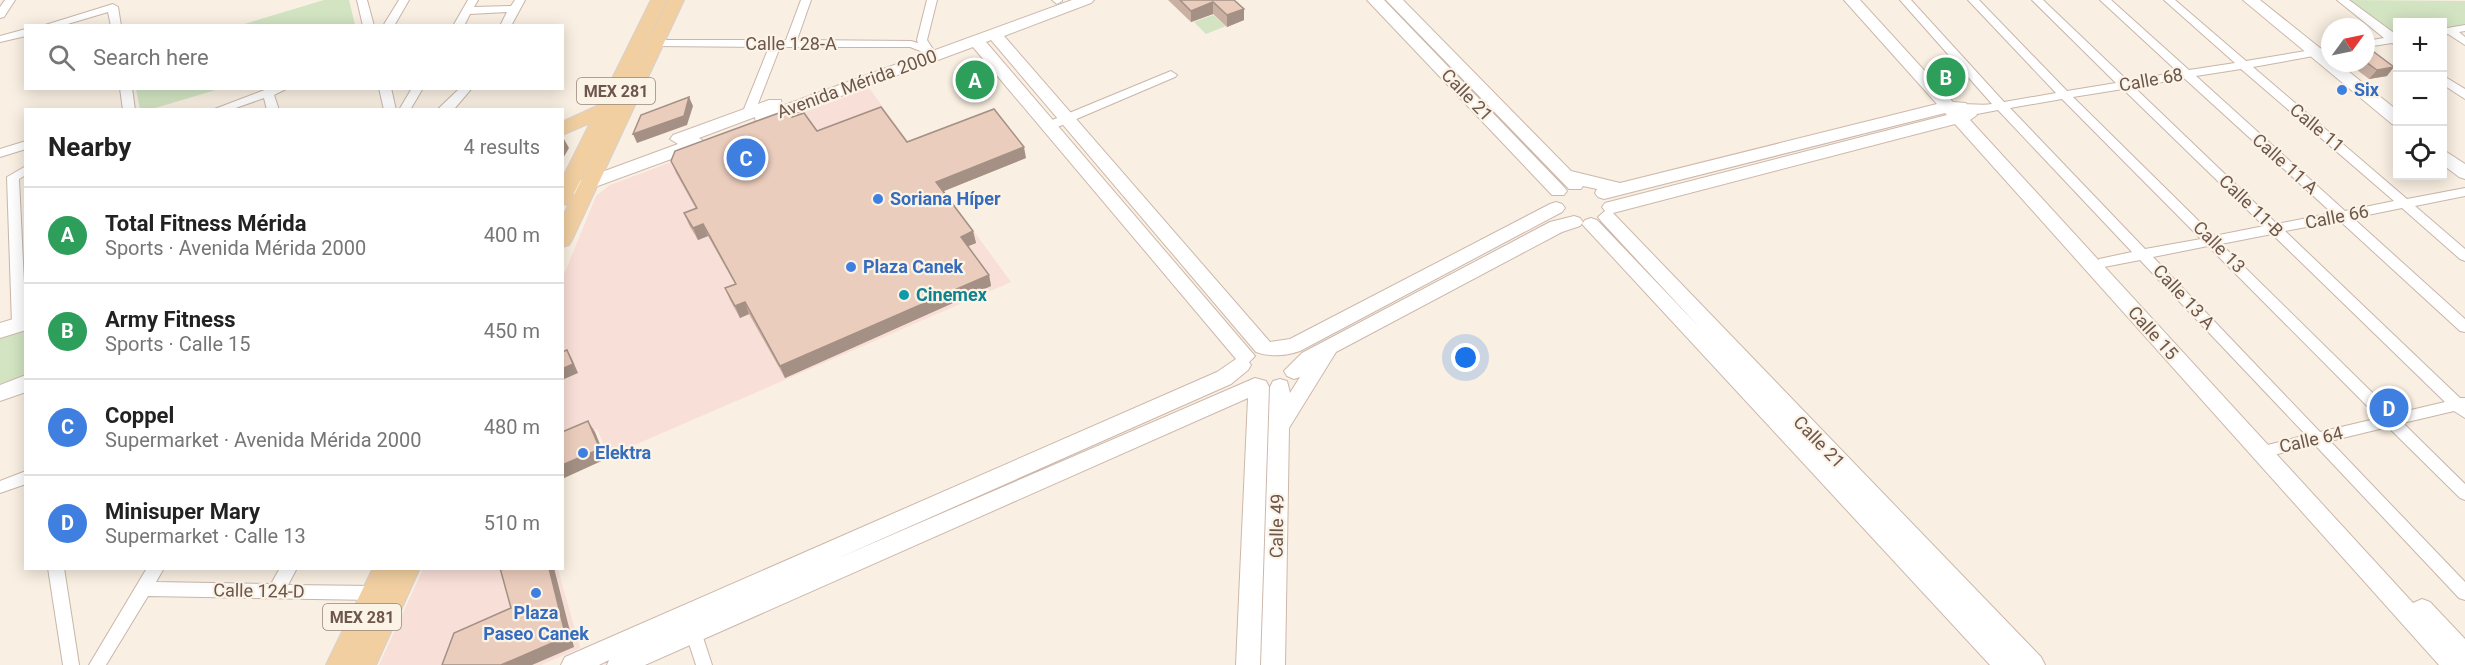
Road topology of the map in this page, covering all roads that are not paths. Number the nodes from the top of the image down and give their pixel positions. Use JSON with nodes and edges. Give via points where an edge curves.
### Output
{"nodes":[{"id":1,"x":10,"y":0,"type":"edge"},
{"id":2,"x":362,"y":0,"type":"edge"},
{"id":3,"x":404,"y":0,"type":"edge"},
{"id":4,"x":473,"y":0,"type":"edge"},
{"id":5,"x":659,"y":0,"type":"edge"},
{"id":6,"x":676,"y":0,"type":"edge"},
{"id":7,"x":806,"y":0,"type":"edge"},
{"id":8,"x":932,"y":0,"type":"edge"},
{"id":9,"x":1058,"y":0,"type":"edge"},
{"id":10,"x":1086,"y":0,"type":"edge"},
{"id":11,"x":1375,"y":0,"type":"edge"},
{"id":12,"x":1394,"y":0,"type":"edge"},
{"id":13,"x":1852,"y":0,"type":"edge"},
{"id":14,"x":1865,"y":0,"type":"edge"},
{"id":15,"x":1905,"y":0,"type":"edge"},
{"id":16,"x":1972,"y":0,"type":"edge"},
{"id":17,"x":2037,"y":0,"type":"edge"},
{"id":18,"x":2105,"y":0,"type":"edge"},
{"id":19,"x":2169,"y":0,"type":"edge"},
{"id":20,"x":2251,"y":0,"type":"edge"},
{"id":21,"x":2264,"y":0,"type":"edge"},
{"id":22,"x":2342,"y":0,"type":"edge"},
{"id":23,"x":517,"y":5,"type":"edge"},
{"id":24,"x":467,"y":11,"type":"junction"},
{"id":25,"x":0,"y":15,"type":"edge"},
{"id":26,"x":53,"y":24,"type":"edge"},
{"id":27,"x":116,"y":24,"type":"edge"},
{"id":28,"x":368,"y":24,"type":"edge"},
{"id":29,"x":389,"y":24,"type":"edge"},
{"id":30,"x":459,"y":24,"type":"edge"},
{"id":31,"x":506,"y":24,"type":"edge"},
{"id":32,"x":2465,"y":28,"type":"edge"},
{"id":33,"x":2447,"y":31,"type":"edge"},
{"id":34,"x":2447,"y":32,"type":"edge"},
{"id":35,"x":24,"y":33,"type":"edge"},
{"id":36,"x":994,"y":34,"type":"junction"},
{"id":37,"x":0,"y":39,"type":"edge"},
{"id":38,"x":2393,"y":39,"type":"edge"},
{"id":39,"x":976,"y":41,"type":"junction"},
{"id":40,"x":2393,"y":41,"type":"edge"},
{"id":41,"x":1424,"y":42,"type":"junction"},
{"id":42,"x":2465,"y":42,"type":"edge"},
{"id":43,"x":656,"y":43,"type":"junction"},
{"id":44,"x":2375,"y":43,"type":"edge"},
{"id":45,"x":776,"y":44,"type":"junction"},
{"id":46,"x":790,"y":44,"type":"junction"},
{"id":47,"x":2321,"y":48,"type":"edge"},
{"id":48,"x":2321,"y":49,"type":"edge"},
{"id":49,"x":2321,"y":51,"type":"edge"},
{"id":50,"x":929,"y":53,"type":"junction"},
{"id":51,"x":2241,"y":64,"type":"junction"},
{"id":52,"x":2346,"y":72,"type":"edge"},
{"id":53,"x":2354,"y":72,"type":"edge"},
{"id":54,"x":2184,"y":74,"type":"junction"},
{"id":55,"x":1171,"y":75,"type":"dead end"},
{"id":56,"x":2447,"y":82,"type":"edge"},
{"id":57,"x":2123,"y":85,"type":"junction"},
{"id":58,"x":126,"y":90,"type":"edge"},
{"id":59,"x":277,"y":90,"type":"edge"},
{"id":60,"x":385,"y":90,"type":"edge"},
{"id":61,"x":417,"y":90,"type":"edge"},
{"id":62,"x":465,"y":90,"type":"edge"},
{"id":63,"x":268,"y":93,"type":"junction"},
{"id":64,"x":2064,"y":95,"type":"junction"},
{"id":65,"x":2465,"y":95,"type":"edge"},
{"id":66,"x":2393,"y":103,"type":"edge"},
{"id":67,"x":2001,"y":106,"type":"junction"},
{"id":68,"x":446,"y":107,"type":"edge"},
{"id":69,"x":129,"y":108,"type":"edge"},
{"id":70,"x":223,"y":108,"type":"edge"},
{"id":71,"x":272,"y":108,"type":"edge"},
{"id":72,"x":390,"y":108,"type":"edge"},
{"id":73,"x":405,"y":108,"type":"edge"},
{"id":74,"x":608,"y":108,"type":"junction"},
{"id":75,"x":1964,"y":112,"type":"junction"},
{"id":76,"x":748,"y":114,"type":"junction"},
{"id":77,"x":2393,"y":116,"type":"edge"},
{"id":78,"x":1067,"y":119,"type":"junction"},
{"id":79,"x":1049,"y":126,"type":"junction"},
{"id":80,"x":564,"y":128,"type":"edge"},
{"id":81,"x":2447,"y":145,"type":"edge"},
{"id":82,"x":24,"y":146,"type":"edge"},
{"id":83,"x":0,"y":153,"type":"edge"},
{"id":84,"x":2447,"y":159,"type":"edge"},
{"id":85,"x":2465,"y":159,"type":"edge"},
{"id":86,"x":24,"y":172,"type":"edge"},
{"id":87,"x":2465,"y":173,"type":"edge"},
{"id":88,"x":572,"y":187,"type":"edge"},
{"id":89,"x":2465,"y":192,"type":"edge"},
{"id":90,"x":1557,"y":197,"type":"junction"},
{"id":91,"x":2405,"y":204,"type":"junction"},
{"id":92,"x":1607,"y":214,"type":"junction"},
{"id":93,"x":2343,"y":216,"type":"junction"},
{"id":94,"x":564,"y":229,"type":"edge"},
{"id":95,"x":2275,"y":229,"type":"junction"},
{"id":96,"x":2213,"y":241,"type":"junction"},
{"id":97,"x":2144,"y":254,"type":"junction"},
{"id":98,"x":2465,"y":256,"type":"edge"},
{"id":99,"x":2104,"y":262,"type":"junction"},
{"id":100,"x":1433,"y":283,"type":"junction"},
{"id":101,"x":22,"y":323,"type":"edge"},
{"id":102,"x":2465,"y":327,"type":"edge"},
{"id":103,"x":0,"y":331,"type":"edge"},
{"id":104,"x":1310,"y":338,"type":"junction"},
{"id":105,"x":1329,"y":348,"type":"junction"},
{"id":106,"x":1251,"y":349,"type":"junction"},
{"id":107,"x":1294,"y":371,"type":"junction"},
{"id":108,"x":24,"y":384,"type":"edge"},
{"id":109,"x":1257,"y":387,"type":"junction"},
{"id":110,"x":1280,"y":387,"type":"junction"},
{"id":111,"x":0,"y":393,"type":"edge"},
{"id":112,"x":1217,"y":402,"type":"junction"},
{"id":113,"x":2462,"y":407,"type":"edge"},
{"id":114,"x":2392,"y":420,"type":"junction"},
{"id":115,"x":1268,"y":428,"type":"junction"},
{"id":116,"x":2316,"y":438,"type":"junction"},
{"id":117,"x":2267,"y":450,"type":"junction"},
{"id":118,"x":24,"y":478,"type":"edge"},
{"id":119,"x":0,"y":488,"type":"edge"},
{"id":120,"x":999,"y":488,"type":"junction"},
{"id":121,"x":2465,"y":494,"type":"edge"},
{"id":122,"x":1912,"y":552,"type":"junction"},
{"id":123,"x":56,"y":570,"type":"edge"},
{"id":124,"x":155,"y":570,"type":"edge"},
{"id":125,"x":288,"y":570,"type":"edge"},
{"id":126,"x":384,"y":570,"type":"edge"},
{"id":127,"x":407,"y":570,"type":"edge"},
{"id":128,"x":143,"y":589,"type":"junction"},
{"id":129,"x":276,"y":591,"type":"junction"},
{"id":130,"x":374,"y":593,"type":"junction"},
{"id":131,"x":2465,"y":593,"type":"edge"},
{"id":132,"x":1251,"y":604,"type":"junction"},
{"id":133,"x":1275,"y":608,"type":"junction"},
{"id":134,"x":691,"y":623,"type":"junction"},
{"id":135,"x":2465,"y":656,"type":"edge"},
{"id":136,"x":71,"y":665,"type":"edge"},
{"id":137,"x":97,"y":665,"type":"edge"},
{"id":138,"x":339,"y":665,"type":"edge"},
{"id":139,"x":363,"y":665,"type":"edge"},
{"id":140,"x":573,"y":665,"type":"edge"},
{"id":141,"x":619,"y":665,"type":"edge"},
{"id":142,"x":704,"y":665,"type":"edge"},
{"id":143,"x":1248,"y":665,"type":"edge"},
{"id":144,"x":1273,"y":665,"type":"edge"},
{"id":145,"x":2006,"y":665,"type":"edge"},
{"id":146,"x":2033,"y":665,"type":"edge"},
{"id":147,"x":2454,"y":665,"type":"edge"}],
"edges":[{"from":1,"to":25,"type":"street"},
{"from":2,"to":28,"type":"street"},
{"from":3,"to":29,"type":"street"},
{"from":4,"to":24,"type":"street"},
{"from":5,"to":74,"type":"main road","number":"MEX 281"},
{"from":6,"to":43,"type":"main road","number":"MEX 281"},
{"from":7,"to":46,"type":"street"},
{"from":8,"to":50,"type":"street","via":[[922,40]]},
{"from":9,"to":50,"type":"street","name":"Avenida Mérida 2000"},
{"from":10,"to":36,"type":"street","name":"Avenida Mérida 2000"},
{"from":11,"to":41,"type":"street","name":"Calle 21"},
{"from":12,"to":41,"type":"street","name":"Calle 21"},
{"from":13,"to":75,"type":"street","name":"Calle 15"},
{"from":14,"to":75,"type":"street","name":"Calle 15"},
{"from":15,"to":67,"type":"street","name":"Calle 13 A"},
{"from":16,"to":64,"type":"street","name":"Calle 13"},
{"from":17,"to":57,"type":"street","name":"Calle 11-B"},
{"from":18,"to":54,"type":"street","name":"Calle 11 A"},
{"from":19,"to":51,"type":"street","name":"Calle 11"},
{"from":20,"to":48,"type":"street"},
{"from":21,"to":47,"type":"street"},
{"from":22,"to":38,"type":"street"},
{"from":23,"to":24,"type":"street"},
{"from":23,"to":31,"type":"street"},
{"from":24,"to":30,"type":"street"},
{"from":26,"to":27,"type":"street","via":[[113,6]]},
{"from":32,"to":33,"type":"street"},
{"from":34,"to":42,"type":"street"},
{"from":35,"to":37,"type":"street"},
{"from":36,"to":39,"type":"street","name":"Avenida Mérida 2000"},
{"from":36,"to":78,"type":"street"},
{"from":39,"to":50,"type":"street","name":"Avenida Mérida 2000"},
{"from":39,"to":79,"type":"street"},
{"from":40,"to":44,"type":"street"},
{"from":41,"to":90,"type":"street","name":"Calle 21"},
{"from":43,"to":45,"type":"street","name":"Calle 128-A"},
{"from":43,"to":88,"type":"main road","number":"MEX 281"},
{"from":45,"to":46,"type":"street","name":"Calle 128-A"},
{"from":45,"to":76,"type":"street"},
{"from":46,"to":50,"type":"street","name":"Calle 128-A","via":[[911,44]]},
{"from":49,"to":51,"type":"street","name":"Calle 68"},
{"from":50,"to":76,"type":"street","name":"Avenida Mérida 2000"},
{"from":50,"to":88,"type":"street","name":"Avenida Mérida 2000"},
{"from":51,"to":54,"type":"street","name":"Calle 68"},
{"from":51,"to":91,"type":"street","name":"Calle 11"},
{"from":52,"to":77,"type":"street"},
{"from":53,"to":66,"type":"street"},
{"from":54,"to":57,"type":"street","name":"Calle 68"},
{"from":54,"to":93,"type":"street","name":"Calle 11 A"},
{"from":55,"to":78,"type":"street"},
{"from":56,"to":65,"type":"street"},
{"from":57,"to":64,"type":"street","name":"Calle 68"},
{"from":57,"to":95,"type":"street","name":"Calle 11-B"},
{"from":58,"to":69,"type":"street"},
{"from":59,"to":63,"type":"street"},
{"from":60,"to":72,"type":"street"},
{"from":61,"to":73,"type":"street"},
{"from":62,"to":68,"type":"street"},
{"from":63,"to":70,"type":"street"},
{"from":63,"to":71,"type":"street"},
{"from":64,"to":67,"type":"street","name":"Calle 68"},
{"from":64,"to":96,"type":"street","name":"Calle 13"},
{"from":67,"to":75,"type":"street","name":"Calle 68"},
{"from":67,"to":97,"type":"street","name":"Calle 13 A"},
{"from":74,"to":80,"type":"main road"},
{"from":74,"to":88,"type":"main road","number":"MEX 281"},
{"from":75,"to":92,"type":"street","via":[[1789,154]]},
{"from":75,"to":99,"type":"street","name":"Calle 15"},
{"from":75,"to":117,"type":"street","name":"Calle 15"},
{"from":76,"to":88,"type":"street","name":"Avenida Mérida 2000"},
{"from":78,"to":79,"type":"street"},
{"from":78,"to":106,"type":"street"},
{"from":79,"to":106,"type":"street"},
{"from":81,"to":85,"type":"street"},
{"from":82,"to":83,"type":"street"},
{"from":84,"to":87,"type":"street"},
{"from":86,"to":101,"type":"street","via":[[13,177]]},
{"from":88,"to":94,"type":"main road","number":"MEX 281"},
{"from":89,"to":91,"type":"street","name":"Calle 66"},
{"from":90,"to":92,"type":"street"},
{"from":90,"to":92,"type":"street"},
{"from":90,"to":92,"type":"street","via":[[1588,186]]},
{"from":90,"to":100,"type":"street"},
{"from":91,"to":93,"type":"street","name":"Calle 66"},
{"from":91,"to":98,"type":"street","name":"Calle 11"},
{"from":92,"to":122,"type":"street","name":"Calle 21","via":[[1751,383]]},
{"from":93,"to":95,"type":"street","name":"Calle 66"},
{"from":93,"to":102,"type":"street","name":"Calle 11 A"},
{"from":95,"to":96,"type":"street","name":"Calle 66"},
{"from":95,"to":113,"type":"street","name":"Calle 11-B"},
{"from":96,"to":97,"type":"street","name":"Calle 66"},
{"from":96,"to":114,"type":"street","name":"Calle 13"},
{"from":97,"to":99,"type":"street","name":"Calle 66"},
{"from":97,"to":116,"type":"street","name":"Calle 13 A"},
{"from":99,"to":117,"type":"street","name":"Calle 15"},
{"from":100,"to":104,"type":"street"},
{"from":100,"to":105,"type":"street"},
{"from":101,"to":103,"type":"street"},
{"from":104,"to":106,"type":"street","via":[[1293,346]]},
{"from":104,"to":106,"type":"street","via":[[1275,338]]},
{"from":105,"to":107,"type":"street"},
{"from":105,"to":115,"type":"street"},
{"from":106,"to":107,"type":"street","via":[[1281,350],[1292,359]]},
{"from":106,"to":109,"type":"street","via":[[1244,378]]},
{"from":106,"to":120,"type":"street","via":[[1224,378]]},
{"from":107,"to":110,"type":"street"},
{"from":108,"to":111,"type":"street"},
{"from":109,"to":110,"type":"street"},
{"from":109,"to":112,"type":"street"},
{"from":109,"to":115,"type":"street","name":"Calle 49"},
{"from":110,"to":115,"type":"street","name":"Calle 49"},
{"from":112,"to":115,"type":"street","via":[[1239,406]]},
{"from":112,"to":120,"type":"street"},
{"from":113,"to":114,"type":"street","name":"Calle 64"},
{"from":114,"to":116,"type":"street","name":"Calle 64"},
{"from":114,"to":121,"type":"street","name":"Calle 13"},
{"from":115,"to":132,"type":"street","name":"Calle 49"},
{"from":115,"to":133,"type":"street","name":"Calle 49"},
{"from":116,"to":117,"type":"street","name":"Calle 64"},
{"from":116,"to":131,"type":"street","name":"Calle 13 A"},
{"from":117,"to":135,"type":"street","name":"Calle 15"},
{"from":117,"to":147,"type":"street","name":"Calle 15"},
{"from":118,"to":119,"type":"street"},
{"from":120,"to":134,"type":"street"},
{"from":122,"to":145,"type":"street","name":"Calle 21"},
{"from":122,"to":146,"type":"street","name":"Calle 21"},
{"from":123,"to":136,"type":"street"},
{"from":124,"to":128,"type":"street"},
{"from":125,"to":129,"type":"street"},
{"from":126,"to":130,"type":"main road","number":"MEX 281"},
{"from":127,"to":139,"type":"main road","number":"MEX 281"},
{"from":128,"to":129,"type":"street","name":"Calle 124-D"},
{"from":128,"to":137,"type":"street"},
{"from":129,"to":130,"type":"street","name":"Calle 124-D"},
{"from":130,"to":138,"type":"main road","number":"MEX 281"},
{"from":132,"to":133,"type":"street"},
{"from":132,"to":143,"type":"street","name":"Calle 49"},
{"from":133,"to":144,"type":"street","name":"Calle 49"},
{"from":134,"to":140,"type":"street"},
{"from":134,"to":141,"type":"street"},
{"from":134,"to":142,"type":"street"}]}
